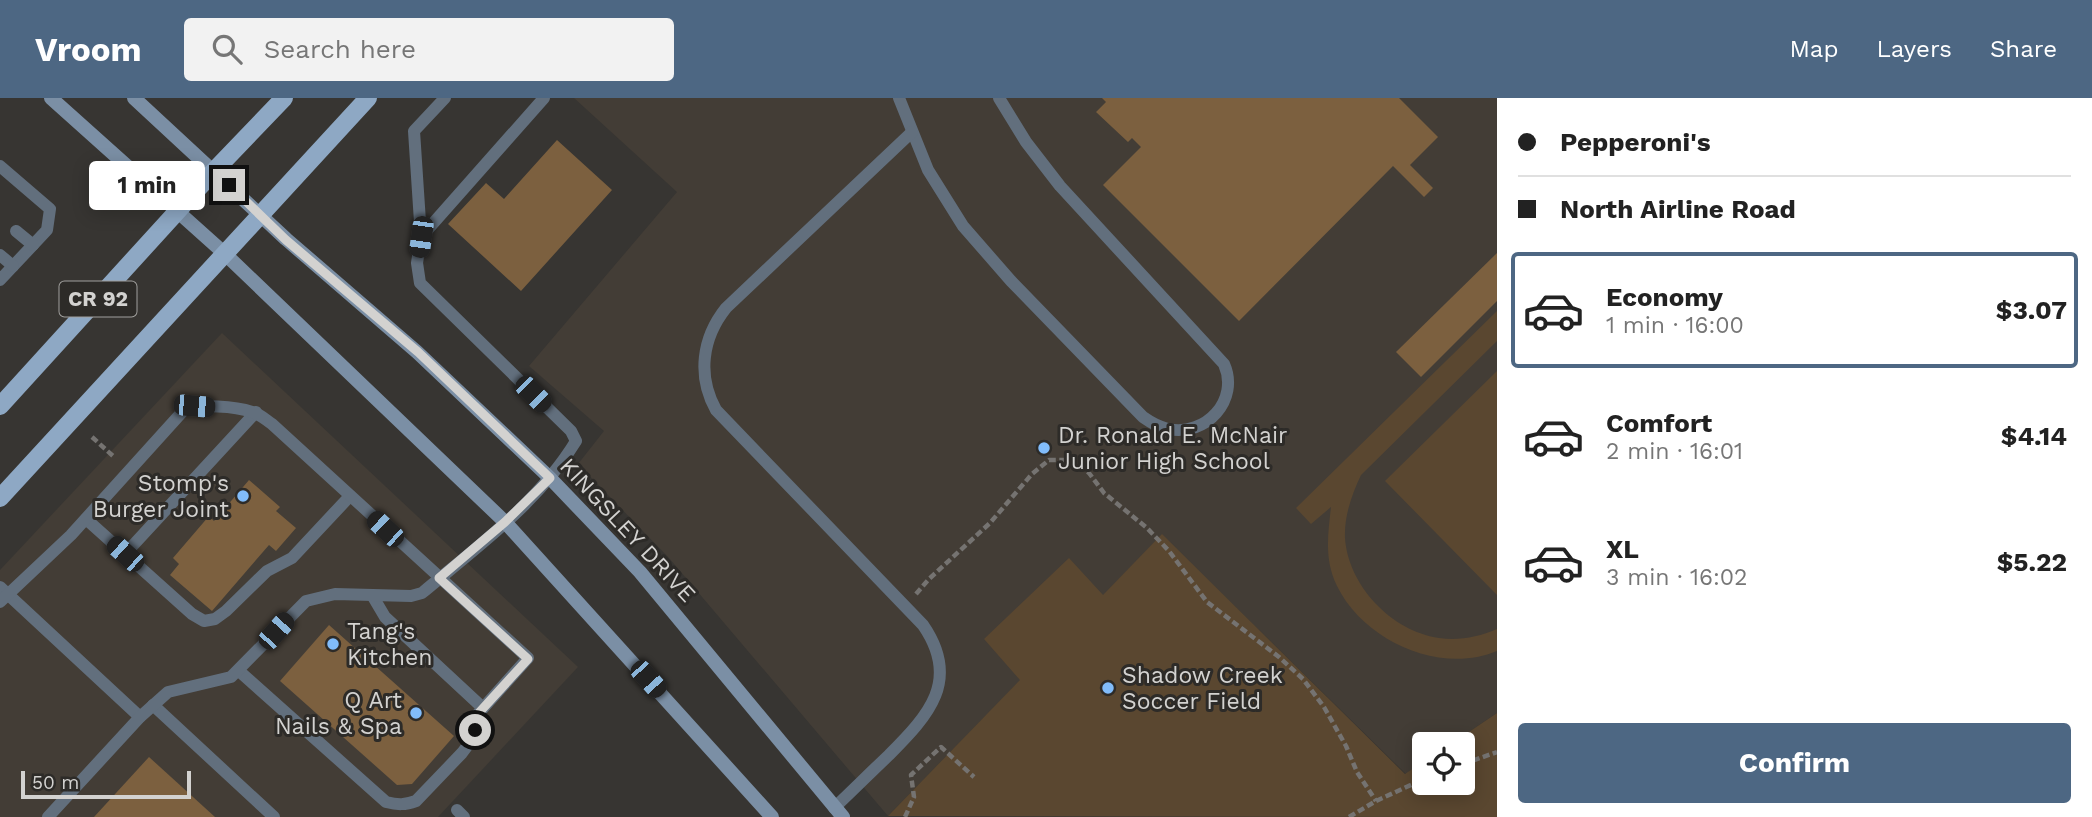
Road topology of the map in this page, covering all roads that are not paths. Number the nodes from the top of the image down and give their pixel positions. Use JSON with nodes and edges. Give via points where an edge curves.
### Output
{"nodes":[{"id":1,"x":51,"y":98,"type":"edge"},
{"id":2,"x":134,"y":98,"type":"edge"},
{"id":3,"x":284,"y":98,"type":"edge"},
{"id":4,"x":368,"y":98,"type":"edge"},
{"id":5,"x":445,"y":98,"type":"edge"},
{"id":6,"x":544,"y":98,"type":"edge"},
{"id":7,"x":899,"y":98,"type":"edge"},
{"id":8,"x":999,"y":98,"type":"edge"},
{"id":9,"x":912,"y":132,"type":"junction"},
{"id":10,"x":214,"y":171,"type":"junction"},
{"id":11,"x":3,"y":174,"type":"edge"},
{"id":12,"x":177,"y":212,"type":"junction"},
{"id":13,"x":259,"y":214,"type":"junction"},
{"id":14,"x":16,"y":231,"type":"dead end"},
{"id":15,"x":421,"y":237,"type":"junction"},
{"id":16,"x":33,"y":245,"type":"junction"},
{"id":17,"x":223,"y":253,"type":"junction"},
{"id":18,"x":0,"y":255,"type":"edge"},
{"id":19,"x":13,"y":266,"type":"junction"},
{"id":20,"x":0,"y":280,"type":"edge"},
{"id":21,"x":0,"y":406,"type":"edge"},
{"id":22,"x":256,"y":412,"type":"junction"},
{"id":23,"x":550,"y":478,"type":"junction"},
{"id":24,"x":350,"y":496,"type":"junction"},
{"id":25,"x":0,"y":498,"type":"edge"},
{"id":26,"x":86,"y":519,"type":"junction"},
{"id":27,"x":505,"y":522,"type":"junction"},
{"id":28,"x":125,"y":554,"type":"junction"},
{"id":29,"x":439,"y":578,"type":"junction"},
{"id":30,"x":3,"y":595,"type":"edge"},
{"id":31,"x":372,"y":595,"type":"junction"},
{"id":32,"x":239,"y":671,"type":"junction"},
{"id":33,"x":153,"y":705,"type":"junction"},
{"id":34,"x":483,"y":708,"type":"junction"},
{"id":35,"x":140,"y":717,"type":"junction"},
{"id":36,"x":834,"y":814,"type":"edge"},
{"id":37,"x":48,"y":817,"type":"edge"},
{"id":38,"x":274,"y":817,"type":"edge"},
{"id":39,"x":772,"y":817,"type":"edge"}],
"edges":[{"from":1,"to":12,"type":"main road"},
{"from":2,"to":10,"type":"main road","name":"KINGSLEY DRIVE"},
{"from":3,"to":10,"type":"main road","number":"CR 92"},
{"from":4,"to":13,"type":"main road","number":"CR 92"},
{"from":5,"to":15,"type":"lane","via":[[414,131]]},
{"from":6,"to":15,"type":"lane"},
{"from":7,"to":9,"type":"lane"},
{"from":8,"to":9,"type":"lane","via":[[1060,186],[1224,364],[1227,392],[1220,409],[1205,424],[1168,429],[1143,417],[979,246],[928,170]]},
{"from":9,"to":36,"type":"lane","via":[[726,308],[709,336],[704,367],[708,396],[727,423],[923,625],[938,652],[941,667],[929,711]]},
{"from":10,"to":12,"type":"main road","number":"CR 92"},
{"from":10,"to":13,"type":"main road","name":"KINGSLEY DRIVE"},
{"from":11,"to":16,"type":"lane","via":[[50,209],[47,230]]},
{"from":12,"to":17,"type":"main road"},
{"from":12,"to":21,"type":"main road","number":"CR 92"},
{"from":13,"to":17,"type":"main road","number":"CR 92"},
{"from":13,"to":23,"type":"main road","name":"KINGSLEY DRIVE","via":[[418,352]]},
{"from":14,"to":16,"type":"lane"},
{"from":15,"to":23,"type":"lane","via":[[420,283],[571,431],[576,441]]},
{"from":16,"to":19,"type":"lane"},
{"from":17,"to":25,"type":"main road","number":"CR 92"},
{"from":17,"to":27,"type":"main road"},
{"from":18,"to":19,"type":"lane"},
{"from":19,"to":20,"type":"lane"},
{"from":22,"to":24,"type":"lane"},
{"from":22,"to":26,"type":"lane","via":[[194,406],[184,410]]},
{"from":22,"to":28,"type":"lane"},
{"from":23,"to":27,"type":"lane"},
{"from":23,"to":36,"type":"main road","name":"KINGSLEY DRIVE","via":[[640,572]]},
{"from":24,"to":28,"type":"lane","via":[[292,558],[267,570],[215,619],[204,621],[192,614]]},
{"from":24,"to":29,"type":"lane"},
{"from":26,"to":28,"type":"lane"},
{"from":26,"to":30,"type":"lane"},
{"from":27,"to":29,"type":"lane"},
{"from":27,"to":39,"type":"main road"},
{"from":29,"to":31,"type":"lane","via":[[411,596]]},
{"from":29,"to":34,"type":"lane","via":[[528,659]]},
{"from":30,"to":35,"type":"lane"},
{"from":31,"to":32,"type":"lane","via":[[335,594],[306,601]]},
{"from":31,"to":34,"type":"lane","via":[[385,617]]},
{"from":32,"to":33,"type":"lane","via":[[219,682],[168,692]]},
{"from":32,"to":34,"type":"lane","via":[[386,803],[398,805],[416,800],[462,753]]},
{"from":33,"to":35,"type":"lane"},
{"from":33,"to":38,"type":"lane"},
{"from":35,"to":37,"type":"lane"}]}
